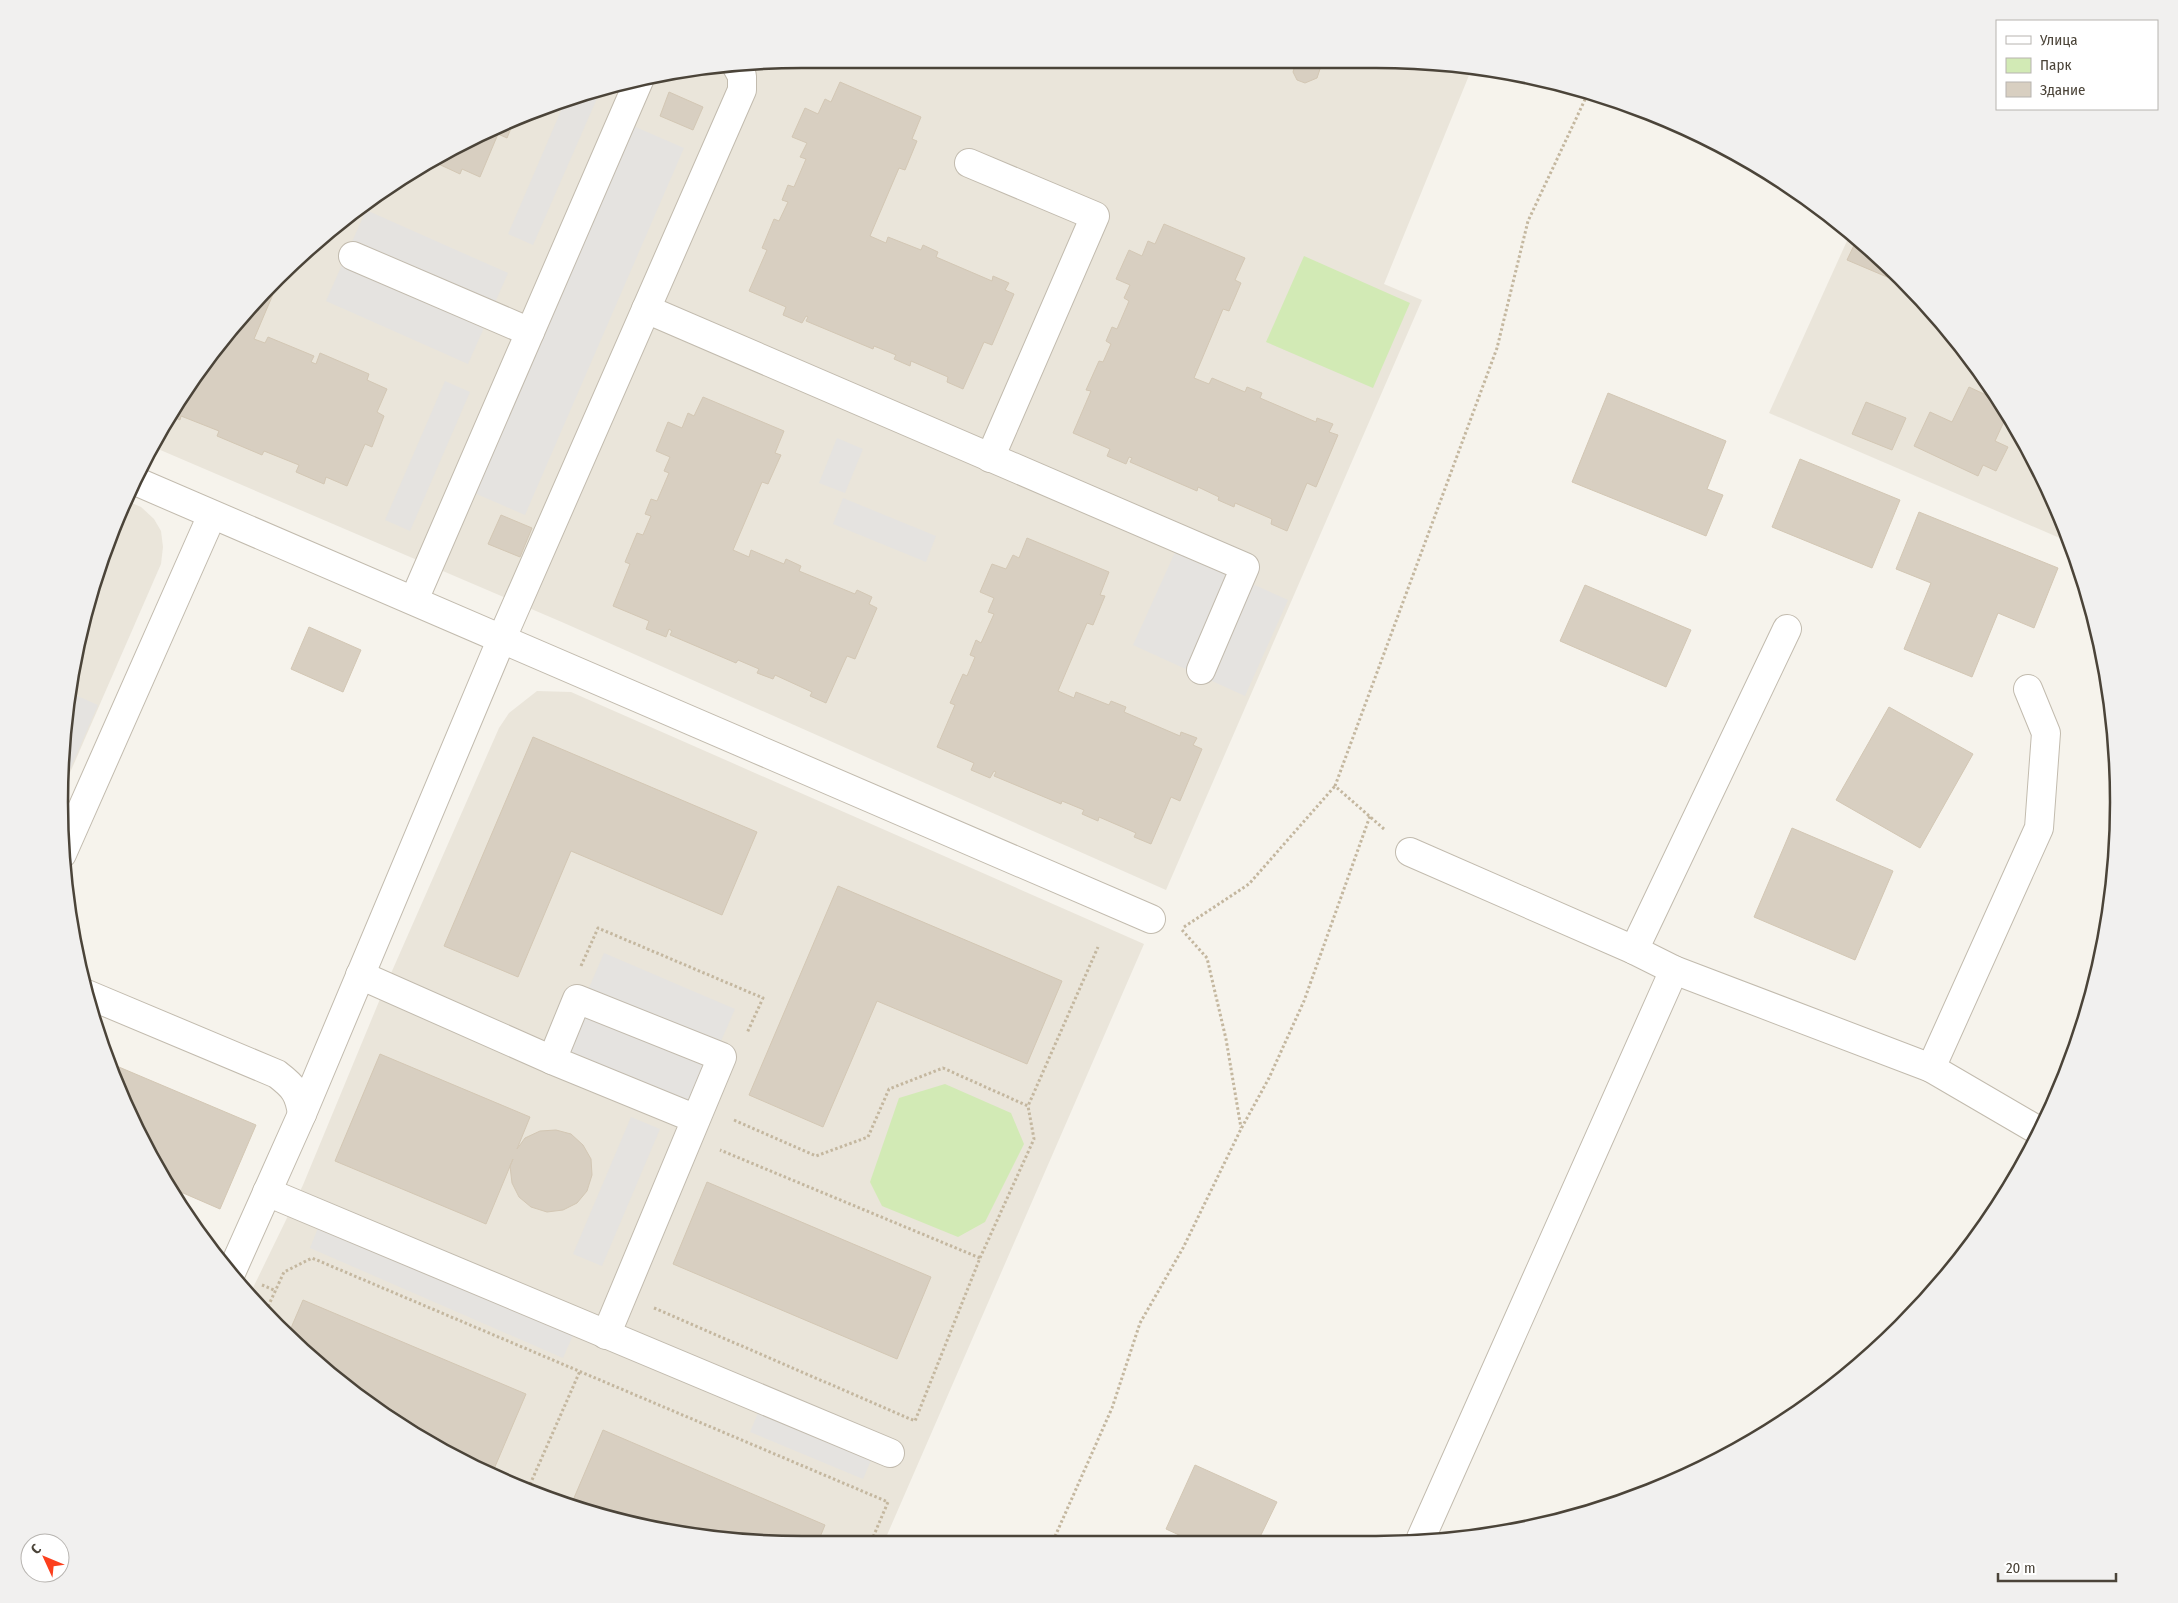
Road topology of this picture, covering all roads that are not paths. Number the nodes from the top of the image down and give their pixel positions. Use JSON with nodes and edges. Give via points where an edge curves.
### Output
{"nodes":[{"id":1,"x":739,"y":70,"type":"edge"},
{"id":2,"x":636,"y":87,"type":"edge"},
{"id":3,"x":969,"y":163,"type":"dead end"},
{"id":4,"x":353,"y":256,"type":"dead end"},
{"id":5,"x":646,"y":309,"type":"junction"},
{"id":6,"x":530,"y":332,"type":"junction"},
{"id":7,"x":990,"y":458,"type":"junction"},
{"id":8,"x":140,"y":484,"type":"edge"},
{"id":9,"x":212,"y":515,"type":"junction"},
{"id":10,"x":414,"y":600,"type":"junction"},
{"id":11,"x":1786,"y":629,"type":"dead end"},
{"id":12,"x":502,"y":638,"type":"junction"},
{"id":13,"x":1201,"y":670,"type":"dead end"},
{"id":14,"x":2028,"y":688,"type":"dead end"},
{"id":15,"x":69,"y":839,"type":"edge"},
{"id":16,"x":1410,"y":852,"type":"road end"},
{"id":17,"x":1151,"y":919,"type":"road end"},
{"id":18,"x":1634,"y":950,"type":"junction"},
{"id":19,"x":1674,"y":970,"type":"junction"},
{"id":20,"x":360,"y":975,"type":"junction"},
{"id":21,"x":95,"y":998,"type":"edge"},
{"id":22,"x":552,"y":1060,"type":"junction"},
{"id":23,"x":1931,"y":1068,"type":"junction"},
{"id":24,"x":698,"y":1112,"type":"junction"},
{"id":25,"x":302,"y":1114,"type":"junction"},
{"id":26,"x":2034,"y":1128,"type":"edge"},
{"id":27,"x":267,"y":1192,"type":"junction"},
{"id":28,"x":234,"y":1266,"type":"edge"},
{"id":29,"x":606,"y":1335,"type":"junction"},
{"id":30,"x":890,"y":1454,"type":"dead end"},
{"id":31,"x":1423,"y":1534,"type":"edge"}],
"edges":[{"from":1,"to":5,"type":"lane","via":[[742,90]]},
{"from":2,"to":6,"type":"lane"},
{"from":3,"to":7,"type":"lane","via":[[1095,216]]},
{"from":4,"to":6,"type":"lane"},
{"from":5,"to":7,"type":"lane"},
{"from":5,"to":12,"type":"lane"},
{"from":6,"to":10,"type":"lane"},
{"from":7,"to":13,"type":"lane","via":[[1245,567]]},
{"from":8,"to":9,"type":"lane"},
{"from":9,"to":10,"type":"lane"},
{"from":9,"to":15,"type":"lane"},
{"from":10,"to":12,"type":"lane"},
{"from":11,"to":18,"type":"lane"},
{"from":12,"to":17,"type":"lane"},
{"from":12,"to":20,"type":"lane"},
{"from":14,"to":23,"type":"lane","via":[[2046,733],[2039,828]]},
{"from":16,"to":18,"type":"lane"},
{"from":18,"to":19,"type":"lane"},
{"from":19,"to":23,"type":"lane"},
{"from":19,"to":31,"type":"lane"},
{"from":20,"to":22,"type":"lane"},
{"from":20,"to":25,"type":"lane"},
{"from":21,"to":25,"type":"lane","via":[[277,1074],[291,1084],[299,1098]]},
{"from":22,"to":24,"type":"lane"},
{"from":22,"to":24,"type":"lane","via":[[577,998],[722,1057]]},
{"from":23,"to":26,"type":"lane"},
{"from":24,"to":29,"type":"lane"},
{"from":25,"to":27,"type":"lane"},
{"from":27,"to":28,"type":"lane"},
{"from":27,"to":29,"type":"lane"},
{"from":29,"to":30,"type":"lane"}]}
